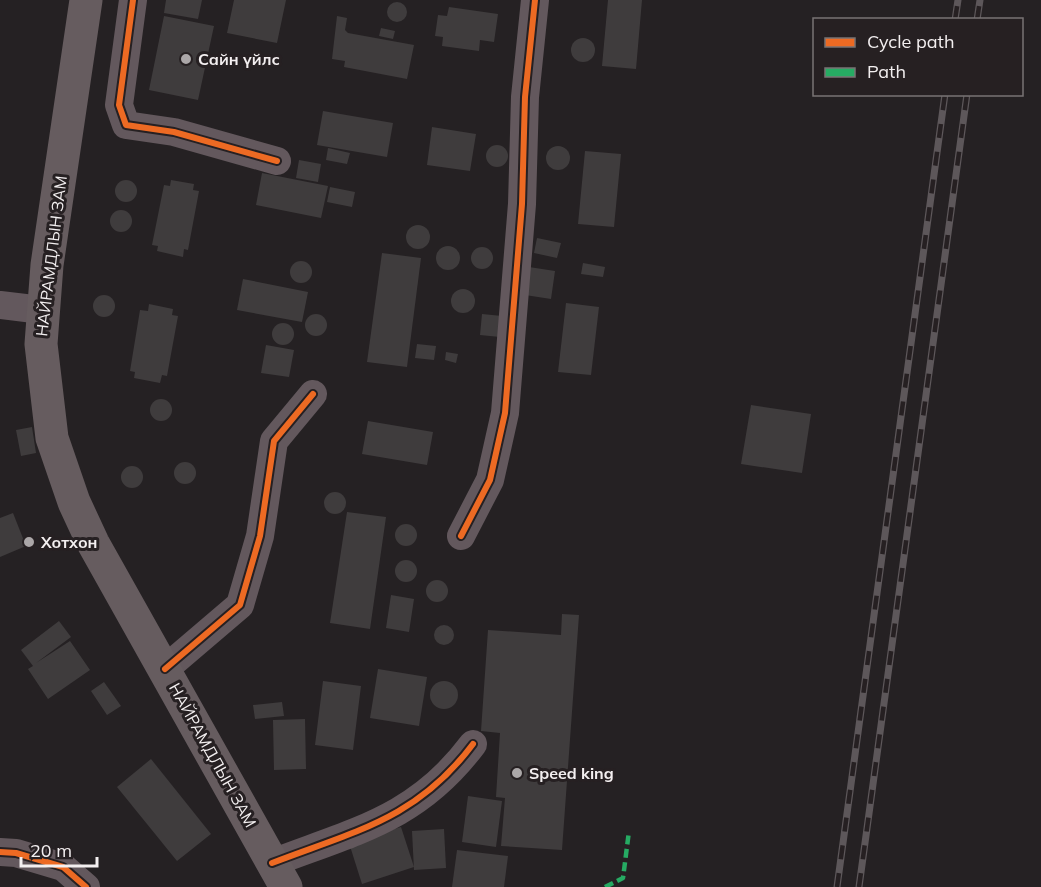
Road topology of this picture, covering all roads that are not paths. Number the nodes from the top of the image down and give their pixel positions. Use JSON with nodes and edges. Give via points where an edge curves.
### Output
{"nodes":[{"id":1,"x":86,"y":0,"type":"edge"},
{"id":2,"x":133,"y":0,"type":"edge"},
{"id":3,"x":535,"y":0,"type":"edge"},
{"id":4,"x":277,"y":161,"type":"dead end"},
{"id":5,"x":0,"y":305,"type":"edge"},
{"id":6,"x":42,"y":310,"type":"junction"},
{"id":7,"x":314,"y":394,"type":"dead end"},
{"id":8,"x":461,"y":536,"type":"dead end"},
{"id":9,"x":165,"y":669,"type":"junction"},
{"id":10,"x":473,"y":744,"type":"dead end"},
{"id":11,"x":0,"y":852,"type":"edge"},
{"id":12,"x":279,"y":875,"type":"edge"},
{"id":13,"x":86,"y":887,"type":"edge"}],
"edges":[{"from":1,"to":6,"type":"main road","name":"НАЙРАМДЛЫН ЗАМ"},
{"from":2,"to":4,"type":"street","via":[[119,105],[126,125],[174,132]]},
{"from":3,"to":8,"type":"street","via":[[505,413],[490,480]]},
{"from":5,"to":6,"type":"street"},
{"from":6,"to":9,"type":"main road","name":"НАЙРАМДЛЫН ЗАМ","via":[[47,409],[61,470],[93,543]]},
{"from":7,"to":9,"type":"street","via":[[274,441],[260,536],[240,605]]},
{"from":9,"to":12,"type":"main road","name":"НАЙРАМДЛЫН ЗАМ"},
{"from":10,"to":12,"type":"street","via":[[437,786],[407,809]]},
{"from":11,"to":13,"type":"street","via":[[63,867]]}]}
